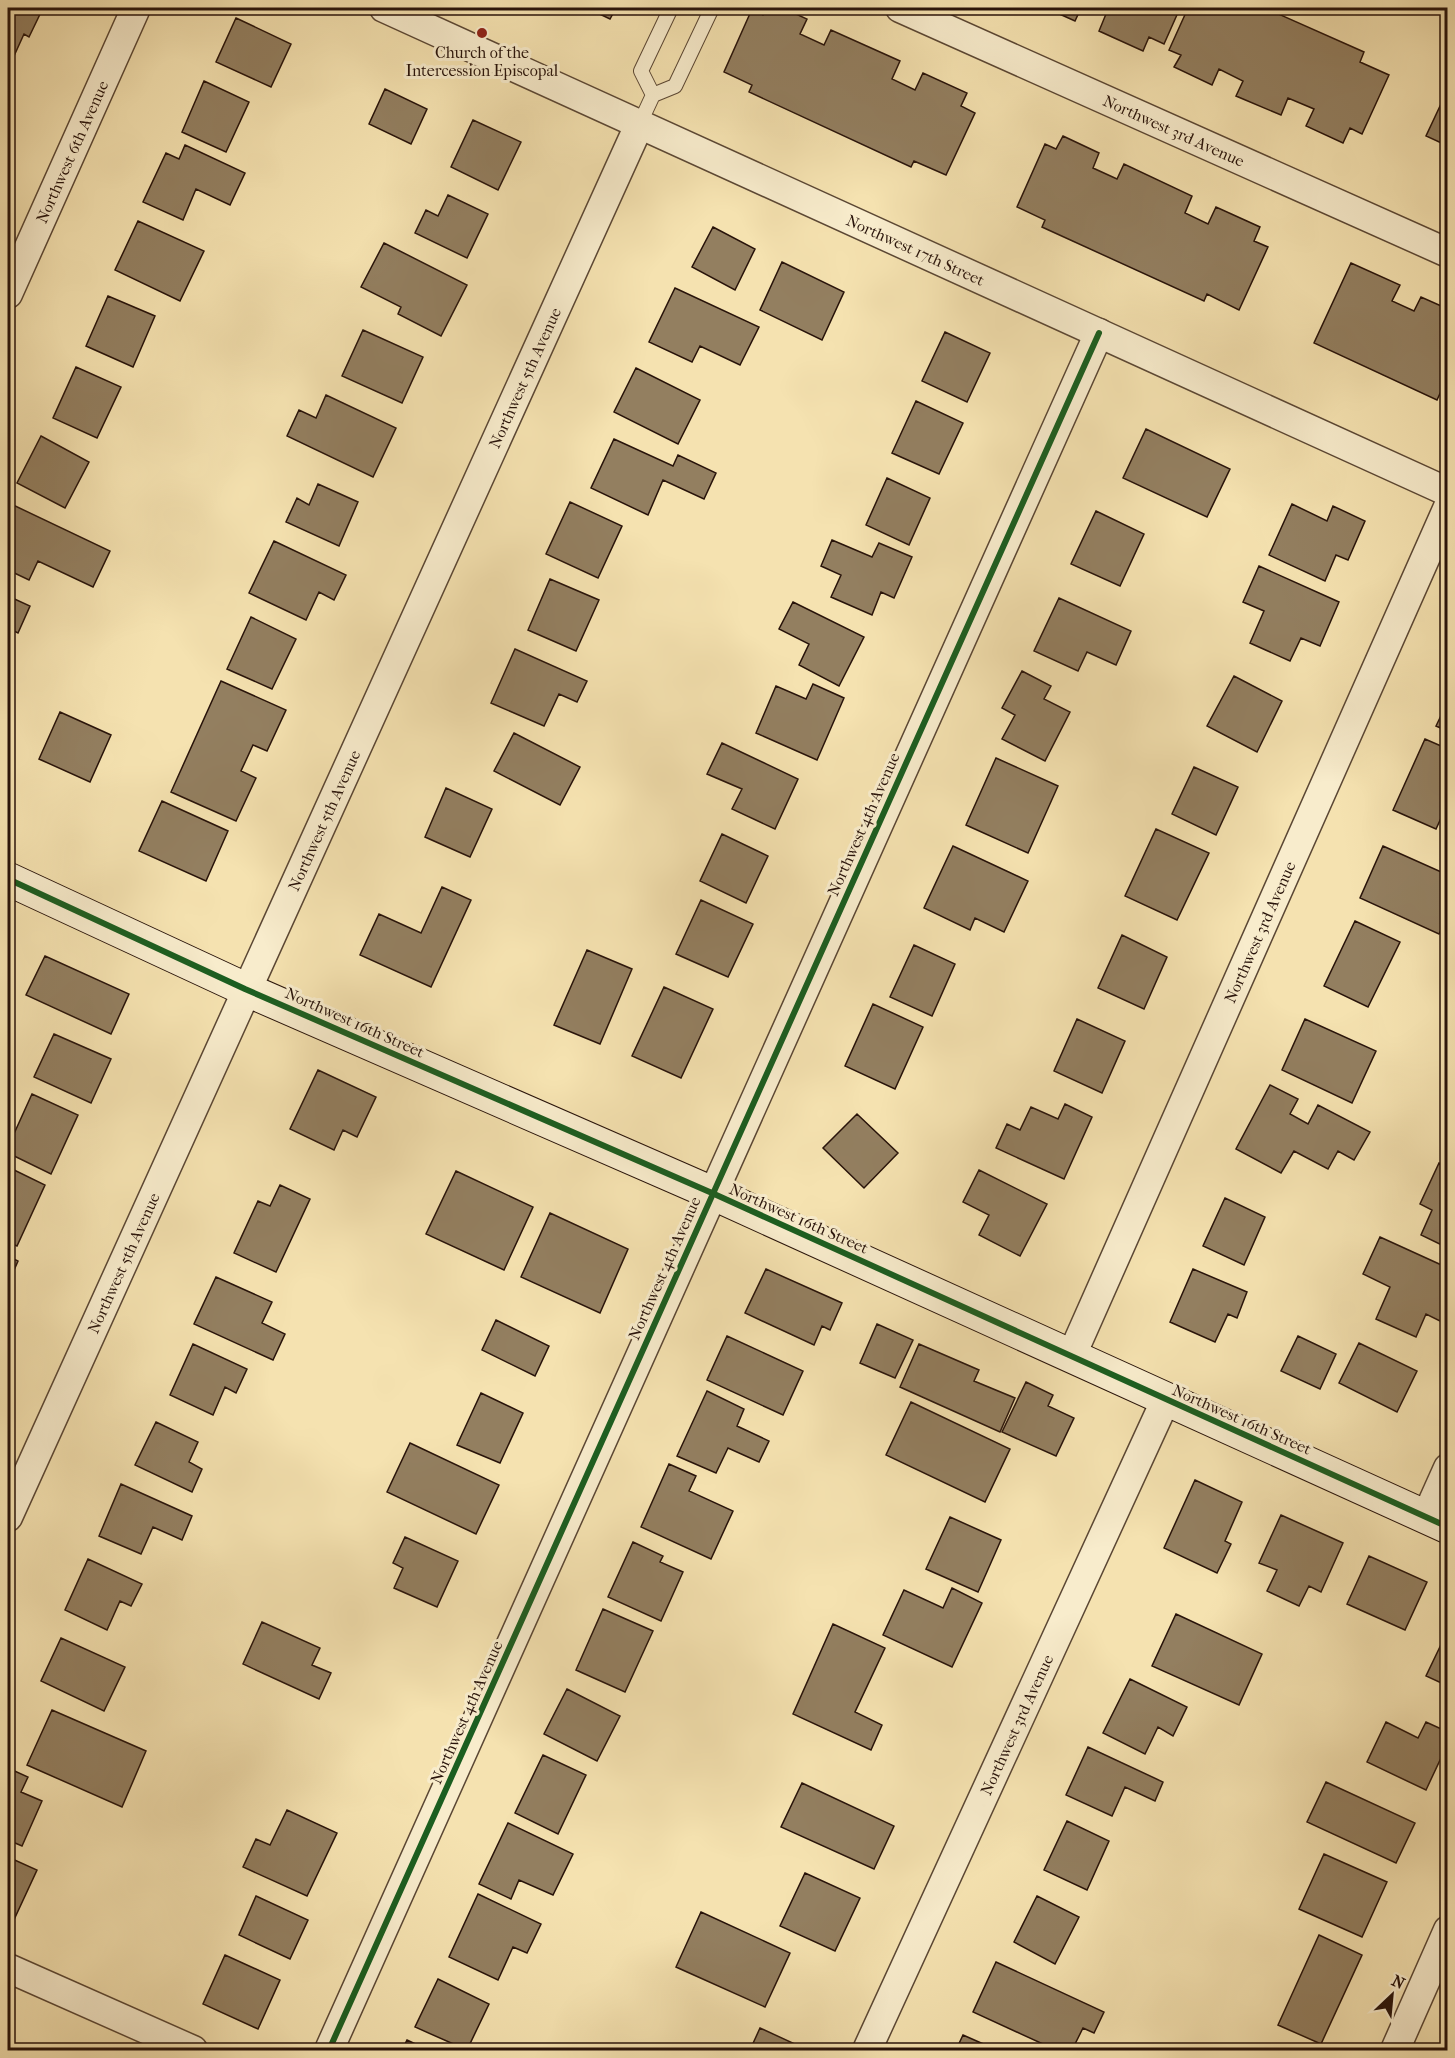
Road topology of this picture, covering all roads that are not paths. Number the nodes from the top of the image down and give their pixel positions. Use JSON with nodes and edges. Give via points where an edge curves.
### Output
{"nodes":[{"id":1,"x":136,"y":8,"type":"edge"},
{"id":2,"x":384,"y":8,"type":"edge"},
{"id":3,"x":671,"y":8,"type":"edge"},
{"id":4,"x":712,"y":8,"type":"edge"},
{"id":5,"x":900,"y":8,"type":"edge"},
{"id":6,"x":653,"y":95,"type":"junction"},
{"id":7,"x":640,"y":123,"type":"junction"},
{"id":8,"x":1448,"y":253,"type":"edge"},
{"id":9,"x":8,"y":294,"type":"edge"},
{"id":10,"x":1099,"y":333,"type":"junction"},
{"id":11,"x":1448,"y":492,"type":"edge"},
{"id":12,"x":1448,"y":507,"type":"edge"},
{"id":13,"x":8,"y":879,"type":"edge"},
{"id":14,"x":245,"y":989,"type":"junction"},
{"id":15,"x":711,"y":1193,"type":"junction"},
{"id":16,"x":1071,"y":1357,"type":"junction"},
{"id":17,"x":1166,"y":1399,"type":"junction"},
{"id":18,"x":1448,"y":1468,"type":"edge"},
{"id":19,"x":8,"y":1517,"type":"edge"},
{"id":20,"x":1437,"y":1522,"type":"edge"},
{"id":21,"x":1448,"y":1930,"type":"edge"},
{"id":22,"x":8,"y":1968,"type":"edge"},
{"id":23,"x":193,"y":2050,"type":"edge"},
{"id":24,"x":329,"y":2050,"type":"edge"},
{"id":25,"x":867,"y":2050,"type":"edge"},
{"id":26,"x":1395,"y":2050,"type":"edge"}],
"edges":[{"from":1,"to":9,"type":"street","name":"Northwest 6th Avenue"},
{"from":2,"to":7,"type":"street","name":"Northwest 17th Street"},
{"from":3,"to":6,"type":"lane","via":[[641,71]]},
{"from":4,"to":6,"type":"lane","via":[[675,86]]},
{"from":5,"to":8,"type":"street","name":"Northwest 3rd Avenue"},
{"from":6,"to":7,"type":"lane"},
{"from":7,"to":10,"type":"street","name":"Northwest 17th Street"},
{"from":7,"to":14,"type":"street","name":"Northwest 5th Avenue"},
{"from":10,"to":11,"type":"street","name":"Northwest 17th Street"},
{"from":10,"to":15,"type":"street","name":"Northwest 4th Avenue"},
{"from":12,"to":16,"type":"street","name":"Northwest 3rd Avenue"},
{"from":13,"to":14,"type":"street","name":"Northwest 16th Street"},
{"from":14,"to":15,"type":"street","name":"Northwest 16th Street"},
{"from":14,"to":19,"type":"street","name":"Northwest 5th Avenue"},
{"from":15,"to":16,"type":"street","name":"Northwest 16th Street"},
{"from":15,"to":24,"type":"street","name":"Northwest 4th Avenue"},
{"from":16,"to":17,"type":"street","name":"Northwest 16th Street"},
{"from":17,"to":20,"type":"street","name":"Northwest 16th Street"},
{"from":17,"to":25,"type":"street","name":"Northwest 3rd Avenue"},
{"from":18,"to":20,"type":"street"},
{"from":21,"to":26,"type":"street"},
{"from":22,"to":23,"type":"street"}]}
